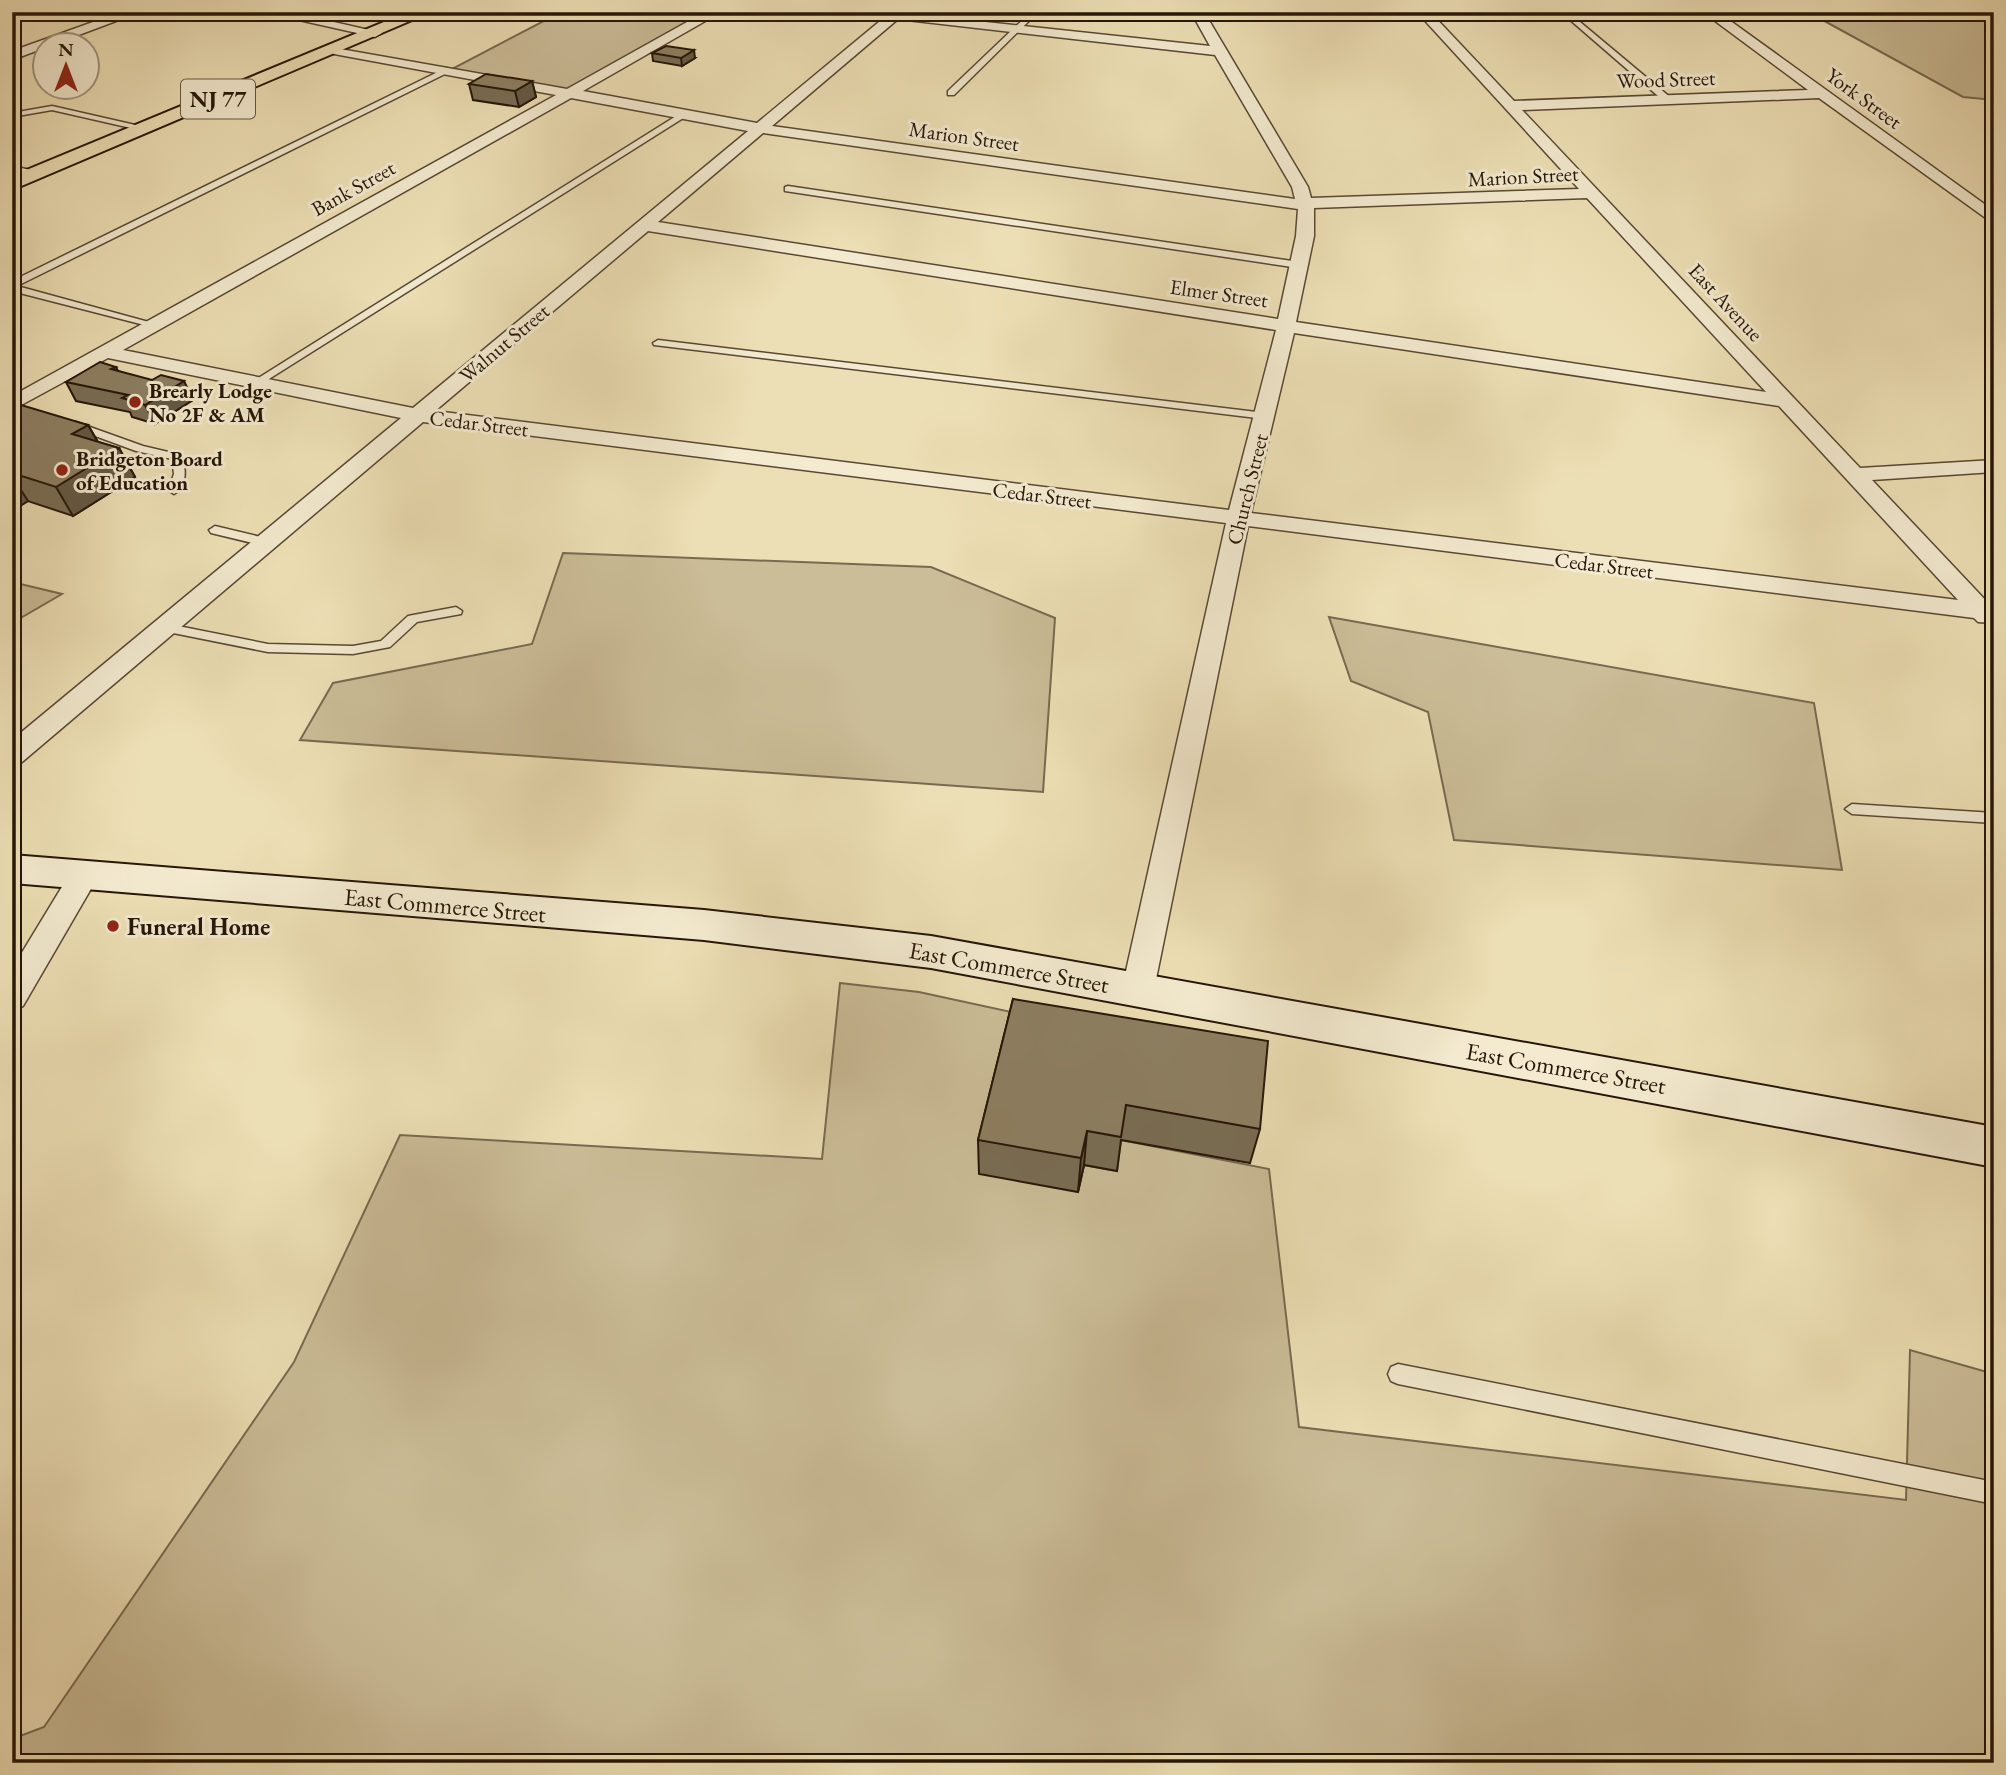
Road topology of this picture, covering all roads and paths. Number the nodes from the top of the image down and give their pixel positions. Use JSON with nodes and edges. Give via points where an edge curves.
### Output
{"nodes":[{"id":1,"x":134,"y":12,"type":"edge"},
{"id":2,"x":269,"y":12,"type":"edge"},
{"id":3,"x":423,"y":12,"type":"edge"},
{"id":4,"x":715,"y":12,"type":"edge"},
{"id":5,"x":1034,"y":12,"type":"edge"},
{"id":6,"x":1197,"y":12,"type":"edge"},
{"id":7,"x":1423,"y":12,"type":"edge"},
{"id":8,"x":1564,"y":12,"type":"edge"},
{"id":9,"x":1709,"y":12,"type":"edge"},
{"id":10,"x":898,"y":14,"type":"edge"},
{"id":11,"x":1019,"y":30,"type":"junction"},
{"id":12,"x":375,"y":33,"type":"junction"},
{"id":13,"x":334,"y":50,"type":"junction"},
{"id":14,"x":1219,"y":51,"type":"junction"},
{"id":15,"x":12,"y":56,"type":"edge"},
{"id":16,"x":450,"y":70,"type":"junction"},
{"id":17,"x":570,"y":93,"type":"junction"},
{"id":18,"x":951,"y":93,"type":"dead end"},
{"id":19,"x":1823,"y":94,"type":"junction"},
{"id":20,"x":1668,"y":100,"type":"junction"},
{"id":21,"x":1511,"y":106,"type":"junction"},
{"id":22,"x":12,"y":115,"type":"edge"},
{"id":23,"x":684,"y":115,"type":"junction"},
{"id":24,"x":760,"y":129,"type":"junction"},
{"id":25,"x":144,"y":130,"type":"junction"},
{"id":26,"x":12,"y":168,"type":"edge"},
{"id":27,"x":37,"y":174,"type":"junction"},
{"id":28,"x":12,"y":184,"type":"edge"},
{"id":29,"x":788,"y":189,"type":"dead end"},
{"id":30,"x":1594,"y":193,"type":"junction"},
{"id":31,"x":1305,"y":204,"type":"junction"},
{"id":32,"x":1994,"y":219,"type":"edge"},
{"id":33,"x":644,"y":225,"type":"junction"},
{"id":34,"x":1299,"y":265,"type":"junction"},
{"id":35,"x":12,"y":287,"type":"edge"},
{"id":36,"x":152,"y":326,"type":"junction"},
{"id":37,"x":1286,"y":326,"type":"junction"},
{"id":38,"x":658,"y":343,"type":"dead end"},
{"id":39,"x":106,"y":352,"type":"junction"},
{"id":40,"x":257,"y":382,"type":"junction"},
{"id":41,"x":1788,"y":401,"type":"junction"},
{"id":42,"x":17,"y":405,"type":"edge"},
{"id":43,"x":417,"y":415,"type":"junction"},
{"id":44,"x":1265,"y":416,"type":"junction"},
{"id":45,"x":64,"y":422,"type":"edge"},
{"id":46,"x":1994,"y":466,"type":"edge"},
{"id":47,"x":1856,"y":475,"type":"junction"},
{"id":48,"x":174,"y":490,"type":"dead end"},
{"id":49,"x":1240,"y":520,"type":"junction"},
{"id":50,"x":215,"y":530,"type":"dead end"},
{"id":51,"x":265,"y":542,"type":"junction"},
{"id":52,"x":456,"y":611,"type":"dead end"},
{"id":53,"x":1988,"y":618,"type":"edge"},
{"id":54,"x":163,"y":627,"type":"junction"},
{"id":55,"x":12,"y":755,"type":"edge"},
{"id":56,"x":1852,"y":809,"type":"dead end"},
{"id":57,"x":1994,"y":818,"type":"edge"},
{"id":58,"x":12,"y":869,"type":"edge"},
{"id":59,"x":84,"y":875,"type":"junction"},
{"id":60,"x":1138,"y":989,"type":"junction"},
{"id":61,"x":12,"y":997,"type":"edge"},
{"id":62,"x":1994,"y":1147,"type":"edge"},
{"id":63,"x":1398,"y":1374,"type":"dead end"},
{"id":64,"x":1994,"y":1493,"type":"edge"}],
"edges":[{"from":1,"to":15,"type":"street"},
{"from":2,"to":12,"type":"street"},
{"from":3,"to":12,"type":"main road","number":"NJ 77"},
{"from":4,"to":17,"type":"street","name":"Bank Street"},
{"from":5,"to":11,"type":"lane"},
{"from":6,"to":14,"type":"street","name":"Church Street"},
{"from":7,"to":21,"type":"street","name":"East Avenue"},
{"from":8,"to":20,"type":"lane"},
{"from":9,"to":19,"type":"street","name":"York Street"},
{"from":10,"to":11,"type":"street"},
{"from":10,"to":24,"type":"street","name":"Walnut Street"},
{"from":11,"to":14,"type":"street"},
{"from":11,"to":18,"type":"lane"},
{"from":12,"to":13,"type":"main road","number":"NJ 77"},
{"from":13,"to":16,"type":"street","name":"Marion Street"},
{"from":13,"to":25,"type":"main road","number":"NJ 77"},
{"from":14,"to":31,"type":"street","name":"Church Street","via":[[1300,187]]},
{"from":16,"to":17,"type":"street","name":"Marion Street"},
{"from":16,"to":35,"type":"lane"},
{"from":17,"to":23,"type":"street","name":"Marion Street"},
{"from":17,"to":36,"type":"street","name":"Bank Street"},
{"from":19,"to":20,"type":"street","name":"Wood Street"},
{"from":19,"to":32,"type":"street","name":"York Street"},
{"from":20,"to":21,"type":"street","name":"Wood Street"},
{"from":21,"to":30,"type":"street","name":"East Avenue"},
{"from":22,"to":25,"type":"lane","via":[[52,108]]},
{"from":23,"to":24,"type":"street","name":"Marion Street"},
{"from":23,"to":40,"type":"lane"},
{"from":24,"to":31,"type":"street","name":"Marion Street"},
{"from":24,"to":33,"type":"street","name":"Walnut Street"},
{"from":25,"to":27,"type":"main road","number":"NJ 77"},
{"from":26,"to":27,"type":"lane"},
{"from":27,"to":28,"type":"main road","number":"NJ 77"},
{"from":29,"to":34,"type":"lane"},
{"from":30,"to":31,"type":"street","name":"Marion Street"},
{"from":30,"to":41,"type":"street","name":"East Avenue"},
{"from":31,"to":34,"type":"street","name":"Church Street"},
{"from":33,"to":37,"type":"street","name":"Elmer Street"},
{"from":33,"to":43,"type":"street","name":"Walnut Street"},
{"from":34,"to":37,"type":"street","name":"Church Street"},
{"from":35,"to":36,"type":"lane"},
{"from":36,"to":39,"type":"street","name":"Bank Street"},
{"from":37,"to":41,"type":"street","name":"Elmer Street"},
{"from":37,"to":44,"type":"street","name":"Church Street"},
{"from":38,"to":44,"type":"lane"},
{"from":39,"to":40,"type":"street","name":"Cedar Street"},
{"from":39,"to":42,"type":"street","name":"Bank Street"},
{"from":40,"to":43,"type":"street","name":"Cedar Street"},
{"from":41,"to":47,"type":"street","name":"East Avenue"},
{"from":43,"to":49,"type":"street","name":"Cedar Street"},
{"from":43,"to":51,"type":"street","name":"Walnut Street"},
{"from":44,"to":49,"type":"street","name":"Church Street"},
{"from":45,"to":48,"type":"lane","via":[[177,457],[180,474]]},
{"from":46,"to":47,"type":"street"},
{"from":47,"to":53,"type":"street","name":"East Avenue"},
{"from":49,"to":53,"type":"street","name":"Cedar Street"},
{"from":49,"to":60,"type":"street","name":"Church Street","via":[[1221,588]]},
{"from":50,"to":51,"type":"lane"},
{"from":51,"to":54,"type":"street","name":"Walnut Street"},
{"from":52,"to":54,"type":"lane","via":[[413,619],[386,643],[353,650],[268,648]]},
{"from":54,"to":55,"type":"street","name":"Walnut Street"},
{"from":56,"to":57,"type":"lane"},
{"from":58,"to":59,"type":"street","name":"East Commerce Street"},
{"from":59,"to":60,"type":"street","name":"East Commerce Street","via":[[704,925],[931,952]]},
{"from":59,"to":61,"type":"street"},
{"from":60,"to":62,"type":"street","name":"East Commerce Street"},
{"from":63,"to":64,"type":"lane"}]}
